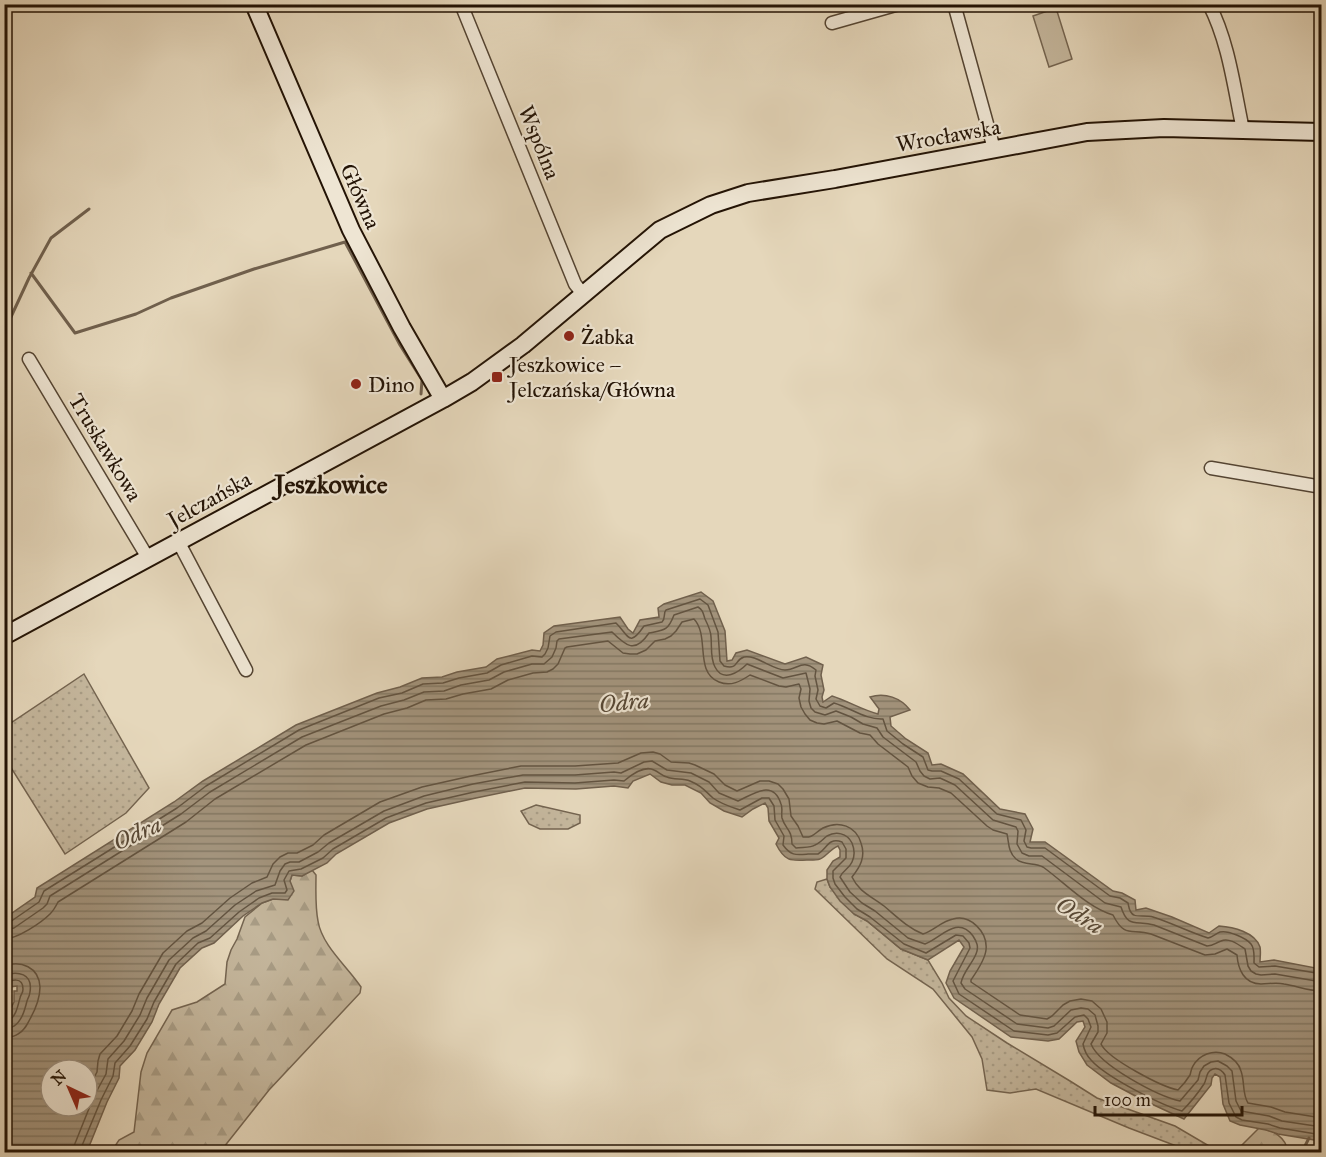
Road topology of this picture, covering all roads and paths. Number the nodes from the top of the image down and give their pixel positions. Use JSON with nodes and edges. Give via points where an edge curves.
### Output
{"nodes":[{"id":1,"x":254,"y":4,"type":"edge"},
{"id":2,"x":461,"y":4,"type":"edge"},
{"id":3,"x":899,"y":4,"type":"edge"},
{"id":4,"x":954,"y":4,"type":"edge"},
{"id":5,"x":1209,"y":4,"type":"edge"},
{"id":6,"x":832,"y":23,"type":"dead end"},
{"id":7,"x":1243,"y":130,"type":"junction"},
{"id":8,"x":1322,"y":132,"type":"edge"},
{"id":9,"x":994,"y":149,"type":"junction"},
{"id":10,"x":607,"y":274,"type":"joint"},
{"id":11,"x":583,"y":294,"type":"junction"},
{"id":12,"x":29,"y":359,"type":"dead end"},
{"id":13,"x":443,"y":399,"type":"junction"},
{"id":14,"x":1211,"y":468,"type":"dead end"},
{"id":15,"x":1322,"y":487,"type":"edge"},
{"id":16,"x":178,"y":541,"type":"junction"},
{"id":17,"x":148,"y":558,"type":"junction"},
{"id":18,"x":4,"y":636,"type":"edge"},
{"id":19,"x":246,"y":670,"type":"dead end"}],
"edges":[{"from":1,"to":13,"type":"main road","name":"Główna","via":[[351,230]]},
{"from":2,"to":11,"type":"street","name":"Wspólna","via":[[575,284]]},
{"from":3,"to":6,"type":"street"},
{"from":4,"to":9,"type":"street"},
{"from":5,"to":7,"type":"street","via":[[1224,40]]},
{"from":7,"to":8,"type":"main road","name":"Wrocławska"},
{"from":7,"to":9,"type":"main road","name":"Wrocławska","via":[[1164,128],[1087,132]]},
{"from":9,"to":10,"type":"main road","name":"Wrocławska","via":[[748,193],[711,205],[660,230]]},
{"from":10,"to":11,"type":"main road","name":"Jelczańska"},
{"from":11,"to":13,"type":"main road","name":"Jelczańska","via":[[514,352]]},
{"from":12,"to":17,"type":"street","name":"Truskawkowa"},
{"from":13,"to":16,"type":"main road","name":"Jelczańska"},
{"from":14,"to":15,"type":"street"},
{"from":16,"to":17,"type":"main road","name":"Jelczańska"},
{"from":16,"to":19,"type":"street"},
{"from":17,"to":18,"type":"main road","name":"Jelczańska"}]}
